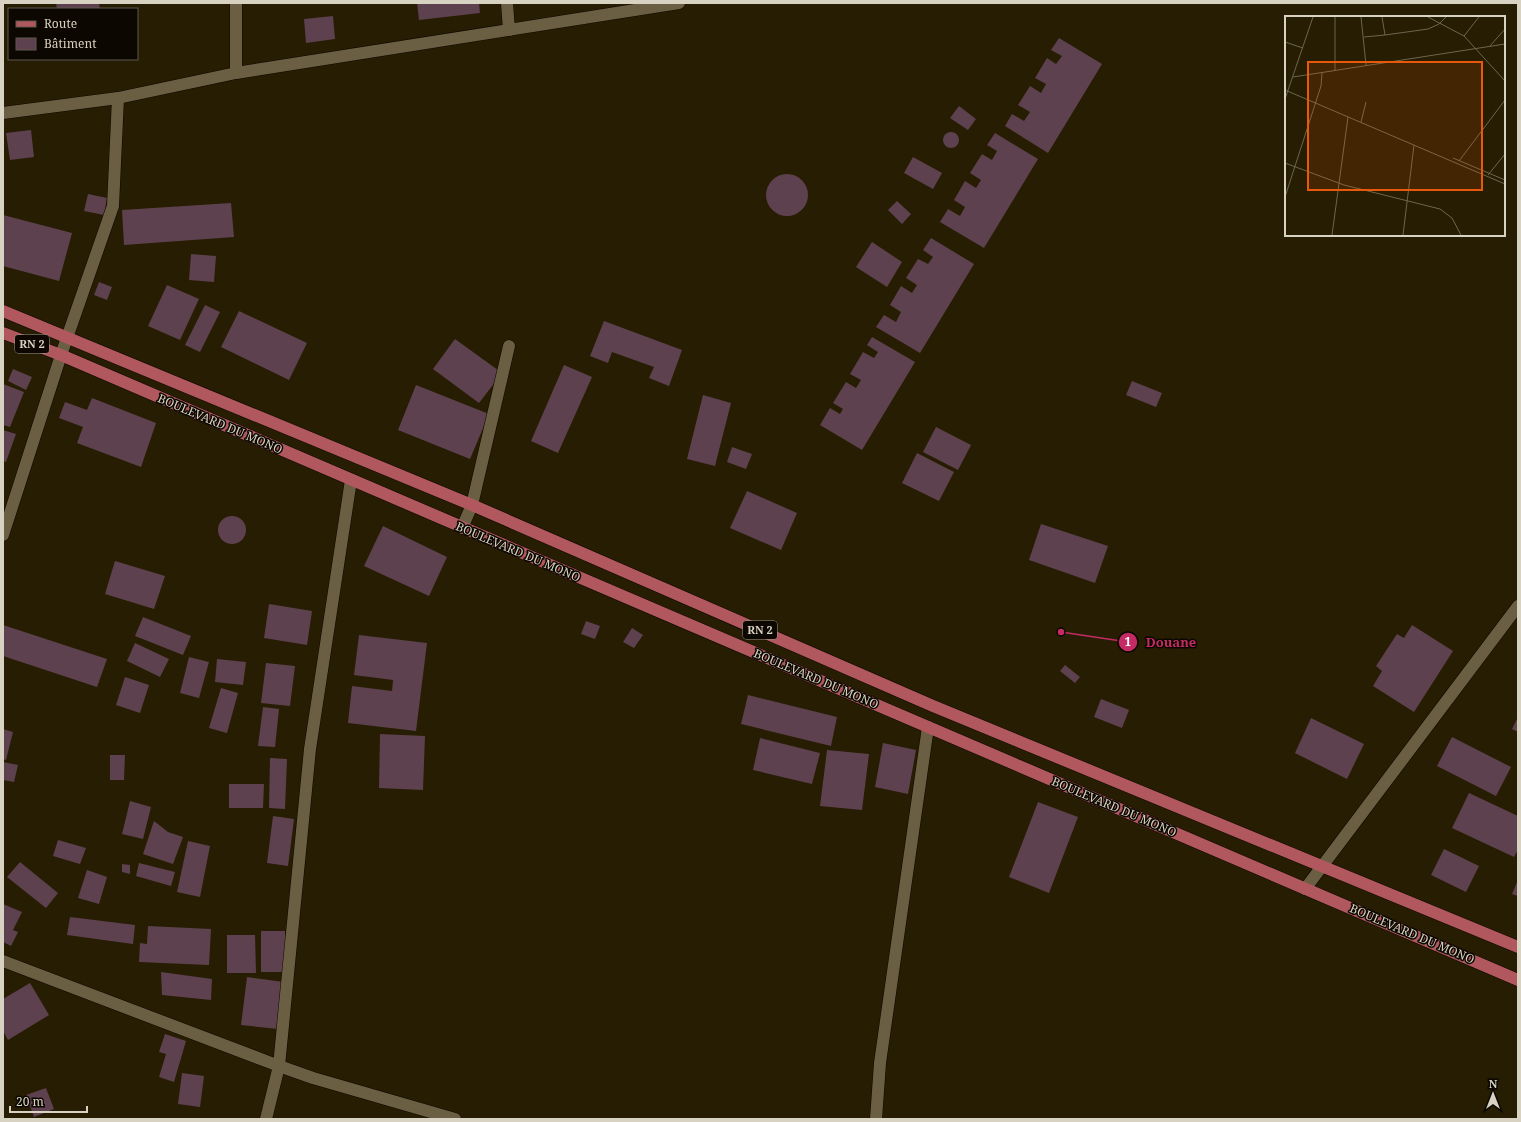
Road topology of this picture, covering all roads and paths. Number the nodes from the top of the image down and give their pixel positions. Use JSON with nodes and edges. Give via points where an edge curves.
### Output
{"nodes":[{"id":1,"x":236,"y":3,"type":"edge"},
{"id":2,"x":507,"y":3,"type":"edge"},
{"id":3,"x":679,"y":3,"type":"edge"},
{"id":4,"x":509,"y":30,"type":"junction"},
{"id":5,"x":236,"y":73,"type":"junction"},
{"id":6,"x":118,"y":98,"type":"junction"},
{"id":7,"x":3,"y":113,"type":"edge"},
{"id":8,"x":3,"y":311,"type":"edge"},
{"id":9,"x":3,"y":333,"type":"edge"},
{"id":10,"x":67,"y":338,"type":"junction"},
{"id":11,"x":509,"y":346,"type":"dead end"},
{"id":12,"x":61,"y":355,"type":"junction"},
{"id":13,"x":351,"y":480,"type":"junction"},
{"id":14,"x":472,"y":505,"type":"junction"},
{"id":15,"x":462,"y":528,"type":"junction"},
{"id":16,"x":3,"y":535,"type":"edge"},
{"id":17,"x":1518,"y":606,"type":"edge"},
{"id":18,"x":928,"y":727,"type":"junction"},
{"id":19,"x":1321,"y":866,"type":"junction"},
{"id":20,"x":1305,"y":889,"type":"junction"},
{"id":21,"x":1518,"y":947,"type":"edge"},
{"id":22,"x":3,"y":961,"type":"edge"},
{"id":23,"x":1518,"y":980,"type":"edge"},
{"id":24,"x":279,"y":1066,"type":"junction"},
{"id":25,"x":266,"y":1119,"type":"edge"},
{"id":26,"x":455,"y":1119,"type":"edge"},
{"id":27,"x":876,"y":1119,"type":"edge"}],
"edges":[{"from":1,"to":5,"type":"street"},
{"from":2,"to":4,"type":"street"},
{"from":3,"to":4,"type":"street"},
{"from":4,"to":5,"type":"street"},
{"from":5,"to":6,"type":"street"},
{"from":6,"to":7,"type":"street"},
{"from":6,"to":10,"type":"street","via":[[113,206]]},
{"from":8,"to":10,"type":"main road","name":"BOULEVARD DU MONO","number":"RN 2"},
{"from":9,"to":12,"type":"main road","name":"BOULEVARD DU MONO","number":"RN 2"},
{"from":10,"to":12,"type":"street"},
{"from":10,"to":14,"type":"main road","name":"BOULEVARD DU MONO","number":"RN 2"},
{"from":11,"to":14,"type":"street"},
{"from":12,"to":13,"type":"main road","name":"BOULEVARD DU MONO","number":"RN 2"},
{"from":12,"to":16,"type":"street"},
{"from":13,"to":15,"type":"main road","name":"BOULEVARD DU MONO","number":"RN 2"},
{"from":13,"to":24,"type":"street","via":[[310,749]]},
{"from":14,"to":15,"type":"street"},
{"from":14,"to":19,"type":"main road","name":"BOULEVARD DU MONO","number":"RN 2","via":[[934,706]]},
{"from":15,"to":18,"type":"main road","name":"BOULEVARD DU MONO","number":"RN 2"},
{"from":17,"to":19,"type":"street"},
{"from":18,"to":20,"type":"main road","name":"BOULEVARD DU MONO","number":"RN 2"},
{"from":18,"to":27,"type":"street","via":[[880,1063]]},
{"from":19,"to":20,"type":"street"},
{"from":19,"to":21,"type":"main road","name":"BOULEVARD DU MONO","number":"RN 2"},
{"from":20,"to":23,"type":"main road","name":"BOULEVARD DU MONO","number":"RN 2"},
{"from":22,"to":24,"type":"street"},
{"from":24,"to":25,"type":"street"},
{"from":24,"to":26,"type":"street"}]}
